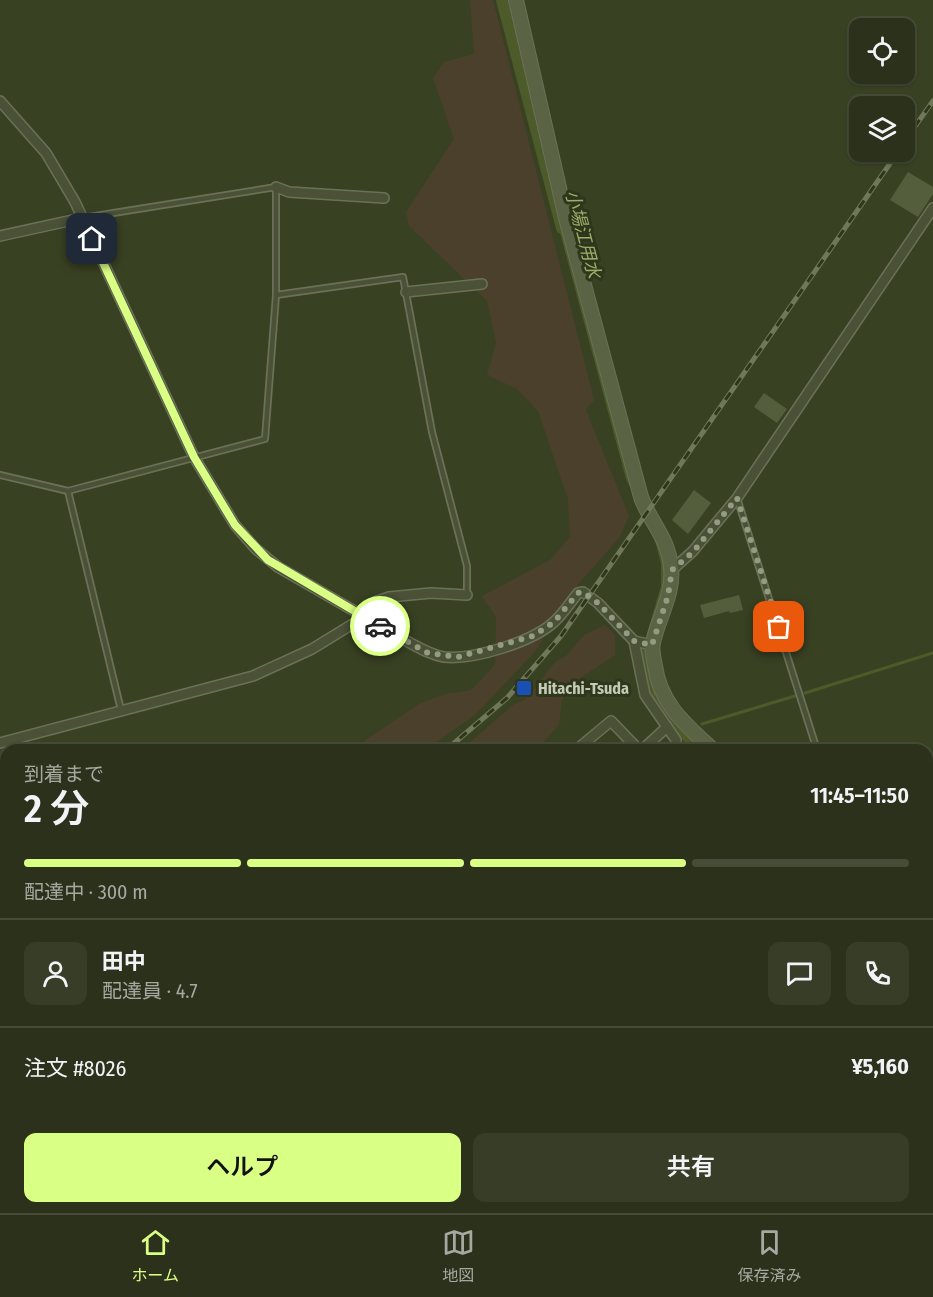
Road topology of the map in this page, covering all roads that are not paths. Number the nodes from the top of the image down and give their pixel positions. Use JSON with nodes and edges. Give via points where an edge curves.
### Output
{"nodes":[{"id":1,"x":516,"y":0,"type":"edge"},
{"id":2,"x":0,"y":101,"type":"edge"},
{"id":3,"x":276,"y":187,"type":"junction"},
{"id":4,"x":384,"y":198,"type":"dead end"},
{"id":5,"x":933,"y":208,"type":"edge"},
{"id":6,"x":82,"y":218,"type":"junction"},
{"id":7,"x":0,"y":236,"type":"edge"},
{"id":8,"x":482,"y":284,"type":"dead end"},
{"id":9,"x":406,"y":292,"type":"junction"},
{"id":10,"x":276,"y":295,"type":"junction"},
{"id":11,"x":194,"y":457,"type":"junction"},
{"id":12,"x":0,"y":475,"type":"edge"},
{"id":13,"x":68,"y":492,"type":"junction"},
{"id":14,"x":737,"y":498,"type":"junction"},
{"id":15,"x":672,"y":570,"type":"junction"},
{"id":16,"x":467,"y":596,"type":"joint"},
{"id":17,"x":364,"y":617,"type":"junction"},
{"id":18,"x":634,"y":641,"type":"junction"},
{"id":19,"x":652,"y":645,"type":"junction"},
{"id":20,"x":121,"y":711,"type":"junction"},
{"id":21,"x":667,"y":727,"type":"junction"},
{"id":22,"x":0,"y":743,"type":"edge"},
{"id":23,"x":583,"y":744,"type":"edge"},
{"id":24,"x":634,"y":744,"type":"edge"},
{"id":25,"x":647,"y":744,"type":"edge"},
{"id":26,"x":676,"y":744,"type":"edge"},
{"id":27,"x":706,"y":744,"type":"edge"},
{"id":28,"x":815,"y":744,"type":"edge"}],
"edges":[{"from":1,"to":15,"type":"street","via":[[566,218],[641,497],[663,534]]},
{"from":2,"to":6,"type":"street","via":[[46,153]]},
{"from":3,"to":4,"type":"street","via":[[289,192]]},
{"from":3,"to":6,"type":"lane"},
{"from":3,"to":10,"type":"lane"},
{"from":5,"to":14,"type":"street"},
{"from":6,"to":7,"type":"street"},
{"from":6,"to":11,"type":"street"},
{"from":8,"to":9,"type":"street"},
{"from":9,"to":10,"type":"lane","via":[[403,277]]},
{"from":9,"to":16,"type":"lane","via":[[432,432],[467,566]]},
{"from":10,"to":11,"type":"lane","via":[[265,439]]},
{"from":11,"to":13,"type":"lane"},
{"from":11,"to":17,"type":"street","via":[[235,525],[256,549],[278,567]]},
{"from":12,"to":13,"type":"lane"},
{"from":13,"to":20,"type":"lane"},
{"from":14,"to":15,"type":"street","via":[[693,552]]},
{"from":14,"to":28,"type":"lane"},
{"from":15,"to":19,"type":"street"},
{"from":16,"to":17,"type":"street","via":[[431,593],[389,597],[375,602]]},
{"from":17,"to":18,"type":"street","via":[[428,653],[458,657],[533,636],[554,622],[583,592]]},
{"from":17,"to":20,"type":"street","via":[[312,649],[253,676]]},
{"from":18,"to":19,"type":"street"},
{"from":18,"to":21,"type":"street","via":[[645,695]]},
{"from":19,"to":27,"type":"street","via":[[656,674],[674,714]]},
{"from":20,"to":22,"type":"street"},
{"from":21,"to":25,"type":"street"},
{"from":21,"to":26,"type":"street"},
{"from":23,"to":24,"type":"street","via":[[610,721]]}]}
